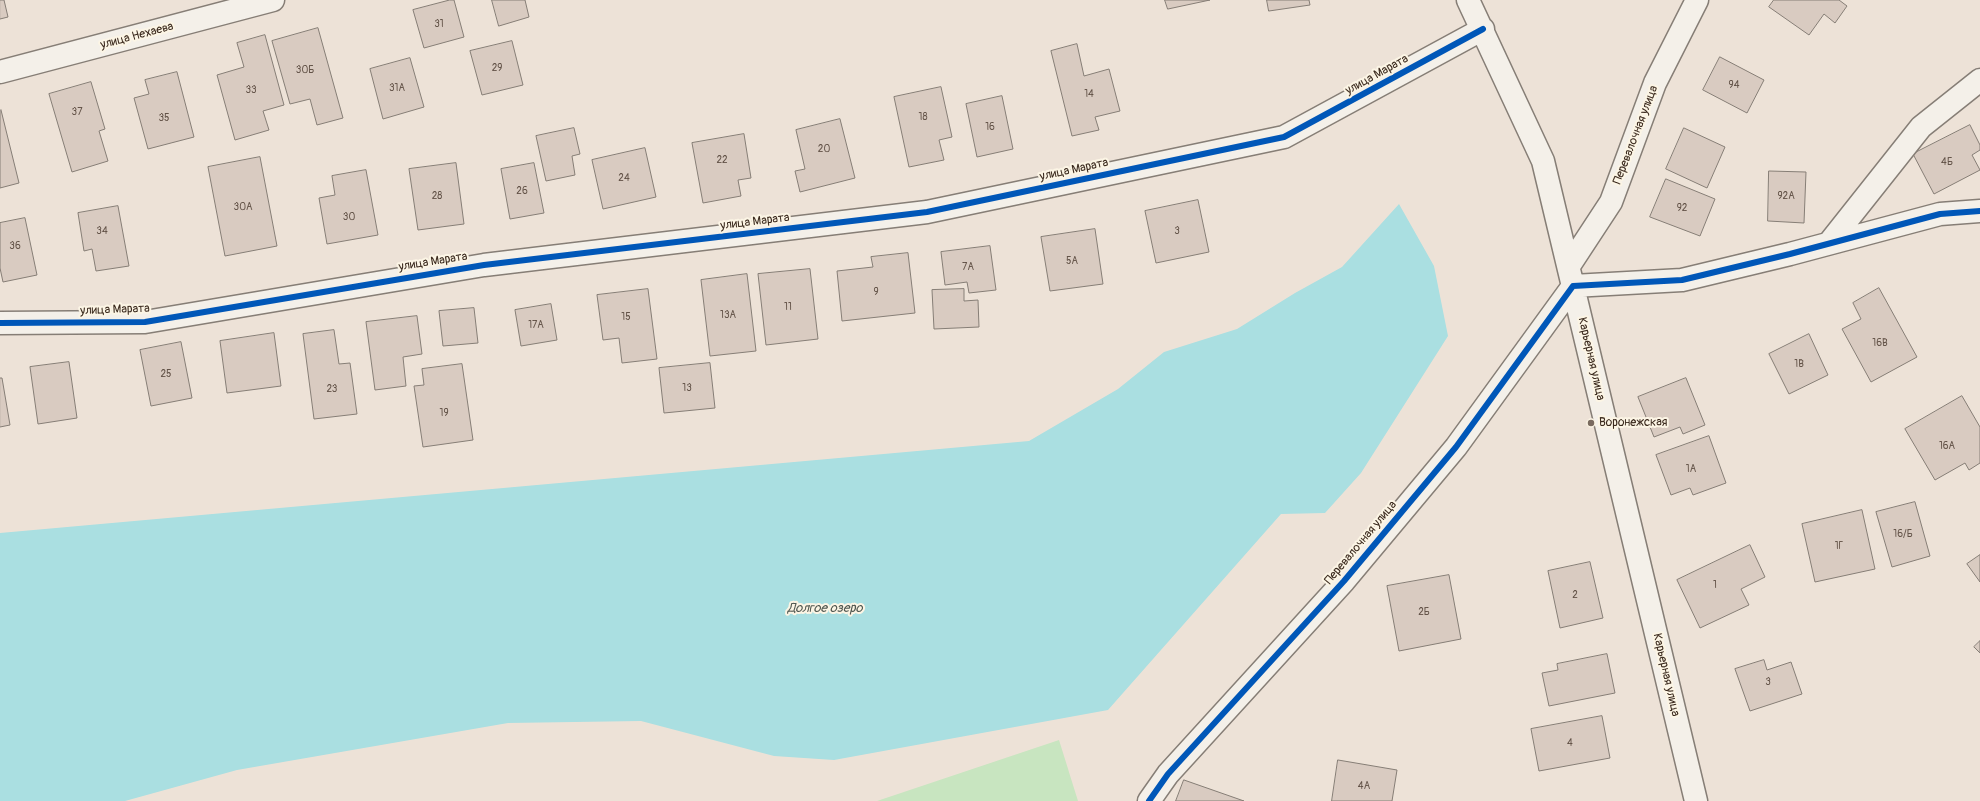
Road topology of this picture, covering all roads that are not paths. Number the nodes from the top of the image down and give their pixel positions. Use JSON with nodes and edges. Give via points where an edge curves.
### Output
{"nodes":[{"id":1,"x":273,"y":0,"type":"edge"},
{"id":2,"x":1468,"y":0,"type":"edge"},
{"id":3,"x":1697,"y":0,"type":"edge"},
{"id":4,"x":1483,"y":29,"type":"junction"},
{"id":5,"x":0,"y":72,"type":"edge"},
{"id":6,"x":1980,"y":80,"type":"edge"},
{"id":7,"x":1980,"y":211,"type":"edge"},
{"id":8,"x":1829,"y":244,"type":"junction"},
{"id":9,"x":1571,"y":276,"type":"junction"},
{"id":10,"x":0,"y":324,"type":"edge"},
{"id":11,"x":1149,"y":801,"type":"edge"},
{"id":12,"x":1696,"y":801,"type":"edge"}],
"edges":[{"from":1,"to":5,"type":"street","name":"улица Нехаева"},
{"from":2,"to":4,"type":"street","name":"Карьерная улица"},
{"from":3,"to":9,"type":"street","name":"Перевалочная улица","via":[[1655,83],[1611,202]]},
{"from":4,"to":9,"type":"street","name":"Карьерная улица","via":[[1543,161]]},
{"from":4,"to":10,"type":"street","name":"улица Марата","via":[[1284,138],[927,212],[484,265],[145,322]]},
{"from":6,"to":8,"type":"street","via":[[1921,127]]},
{"from":7,"to":8,"type":"street","via":[[1940,214]]},
{"from":8,"to":9,"type":"street","via":[[1682,280]]},
{"from":9,"to":11,"type":"street","name":"Перевалочная улица","via":[[1456,447],[1344,581],[1168,774]]},
{"from":9,"to":12,"type":"street","name":"Карьерная улица"}]}
